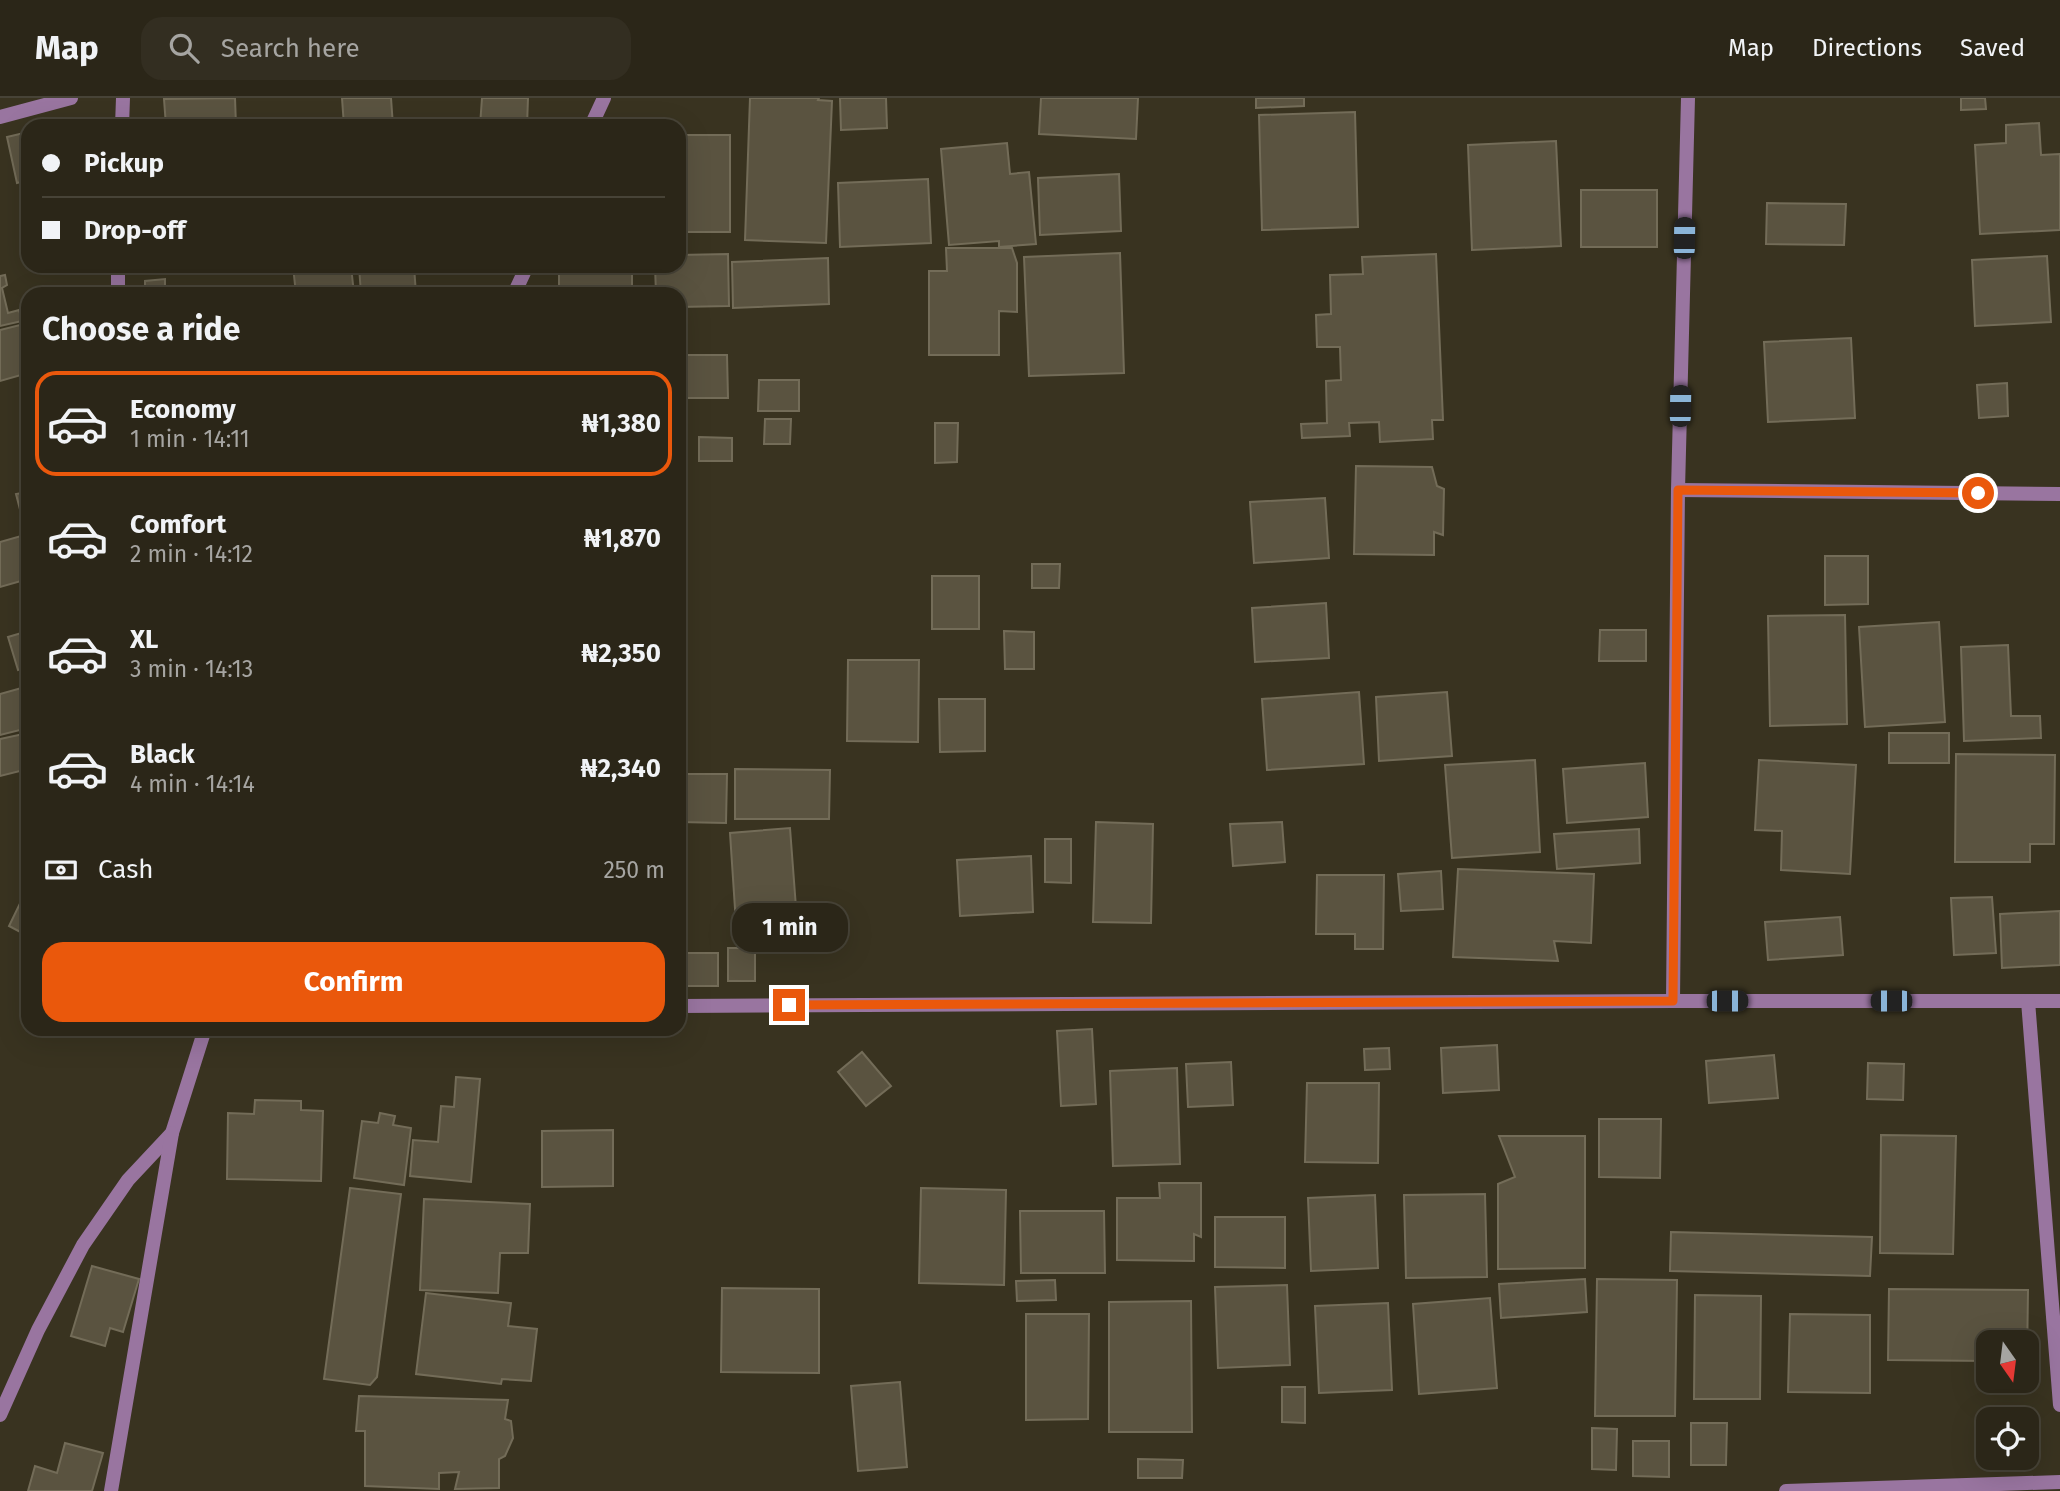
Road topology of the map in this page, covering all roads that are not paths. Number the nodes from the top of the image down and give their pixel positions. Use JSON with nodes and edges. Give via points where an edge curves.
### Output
{"nodes":[{"id":1,"x":71,"y":98,"type":"edge"},
{"id":2,"x":123,"y":98,"type":"edge"},
{"id":3,"x":604,"y":98,"type":"edge"},
{"id":4,"x":1688,"y":98,"type":"edge"},
{"id":5,"x":0,"y":117,"type":"edge"},
{"id":6,"x":122,"y":119,"type":"edge"},
{"id":7,"x":594,"y":119,"type":"edge"},
{"id":8,"x":1678,"y":490,"type":"junction"},
{"id":9,"x":2060,"y":494,"type":"edge"},
{"id":10,"x":1673,"y":1001,"type":"junction"},
{"id":11,"x":2028,"y":1001,"type":"junction"},
{"id":12,"x":2060,"y":1001,"type":"edge"},
{"id":13,"x":686,"y":1006,"type":"edge"},
{"id":14,"x":203,"y":1036,"type":"edge"},
{"id":15,"x":172,"y":1133,"type":"junction"},
{"id":16,"x":2060,"y":1405,"type":"edge"},
{"id":17,"x":0,"y":1415,"type":"edge"},
{"id":18,"x":2060,"y":1482,"type":"edge"},
{"id":19,"x":111,"y":1491,"type":"edge"},
{"id":20,"x":1786,"y":1491,"type":"edge"}],
"edges":[{"from":1,"to":5,"type":"street"},
{"from":2,"to":6,"type":"street"},
{"from":3,"to":7,"type":"street"},
{"from":4,"to":8,"type":"street"},
{"from":8,"to":9,"type":"street"},
{"from":8,"to":10,"type":"street"},
{"from":10,"to":11,"type":"street"},
{"from":10,"to":13,"type":"street"},
{"from":11,"to":12,"type":"street"},
{"from":11,"to":16,"type":"street"},
{"from":14,"to":15,"type":"street"},
{"from":15,"to":17,"type":"street","via":[[128,1180],[83,1245]]},
{"from":15,"to":19,"type":"street"},
{"from":18,"to":20,"type":"street"}]}
